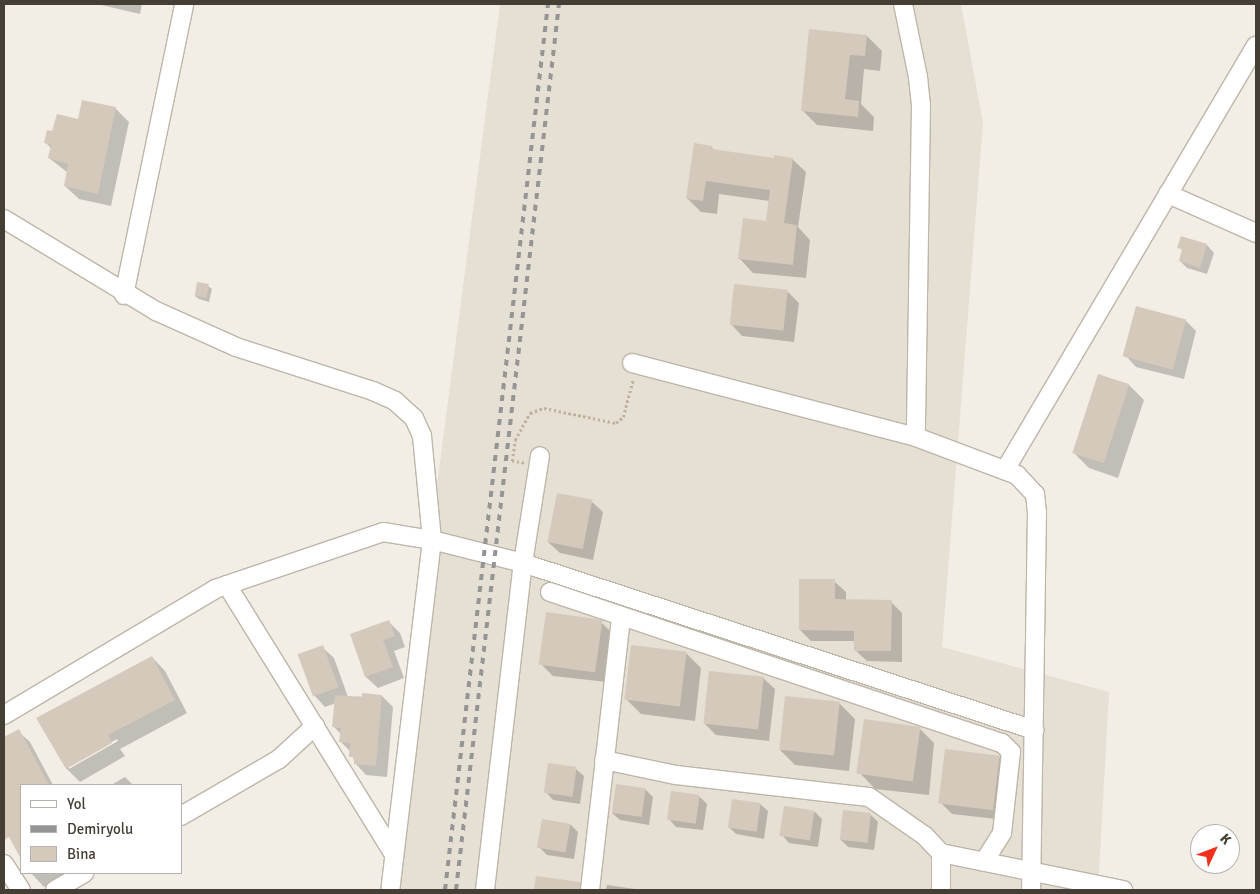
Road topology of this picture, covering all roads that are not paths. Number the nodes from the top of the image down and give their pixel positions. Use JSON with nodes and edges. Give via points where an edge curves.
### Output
{"nodes":[{"id":1,"x":184,"y":4,"type":"edge"},
{"id":2,"x":903,"y":4,"type":"edge"},
{"id":3,"x":1256,"y":46,"type":"edge"},
{"id":4,"x":1168,"y":194,"type":"junction"},
{"id":5,"x":4,"y":219,"type":"edge"},
{"id":6,"x":1256,"y":232,"type":"edge"},
{"id":7,"x":124,"y":294,"type":"junction"},
{"id":8,"x":633,"y":370,"type":"road end"},
{"id":9,"x":916,"y":437,"type":"junction"},
{"id":10,"x":539,"y":461,"type":"road end"},
{"id":11,"x":1005,"y":470,"type":"junction"},
{"id":12,"x":432,"y":540,"type":"junction"},
{"id":13,"x":522,"y":563,"type":"junction"},
{"id":14,"x":227,"y":585,"type":"junction"},
{"id":15,"x":550,"y":592,"type":"dead end"},
{"id":16,"x":621,"y":618,"type":"junction"},
{"id":17,"x":4,"y":715,"type":"edge"},
{"id":18,"x":315,"y":726,"type":"junction"},
{"id":19,"x":1034,"y":730,"type":"junction"},
{"id":20,"x":604,"y":760,"type":"junction"},
{"id":21,"x":182,"y":815,"type":"edge"},
{"id":22,"x":941,"y":853,"type":"junction"},
{"id":23,"x":394,"y":854,"type":"junction"},
{"id":24,"x":984,"y":862,"type":"junction"},
{"id":25,"x":4,"y":864,"type":"edge"},
{"id":26,"x":1031,"y":872,"type":"junction"},
{"id":27,"x":83,"y":874,"type":"edge"},
{"id":28,"x":21,"y":890,"type":"edge"},
{"id":29,"x":55,"y":890,"type":"edge"},
{"id":30,"x":390,"y":890,"type":"edge"},
{"id":31,"x":485,"y":890,"type":"edge"},
{"id":32,"x":590,"y":890,"type":"edge"},
{"id":33,"x":941,"y":890,"type":"edge"},
{"id":34,"x":1031,"y":890,"type":"edge"},
{"id":35,"x":1123,"y":890,"type":"edge"}],
"edges":[{"from":1,"to":7,"type":"street"},
{"from":2,"to":9,"type":"street","via":[[921,106]]},
{"from":3,"to":4,"type":"street"},
{"from":4,"to":6,"type":"street"},
{"from":4,"to":11,"type":"street"},
{"from":5,"to":7,"type":"street"},
{"from":7,"to":12,"type":"street","via":[[236,347],[373,391],[407,408],[422,436]]},
{"from":8,"to":9,"type":"street"},
{"from":9,"to":11,"type":"street"},
{"from":10,"to":13,"type":"street"},
{"from":11,"to":19,"type":"street","via":[[1016,475],[1035,494]]},
{"from":12,"to":13,"type":"street"},
{"from":12,"to":14,"type":"street","via":[[383,532]]},
{"from":12,"to":23,"type":"street"},
{"from":13,"to":19,"type":"street"},
{"from":13,"to":31,"type":"street"},
{"from":14,"to":17,"type":"street"},
{"from":14,"to":18,"type":"street"},
{"from":15,"to":16,"type":"street"},
{"from":16,"to":20,"type":"street"},
{"from":16,"to":24,"type":"street","via":[[1002,742],[1011,752],[1002,833]]},
{"from":18,"to":21,"type":"street","via":[[278,759]]},
{"from":18,"to":23,"type":"street"},
{"from":19,"to":26,"type":"street"},
{"from":20,"to":22,"type":"street","via":[[676,775],[869,797],[925,836]]},
{"from":20,"to":32,"type":"street"},
{"from":22,"to":24,"type":"street"},
{"from":22,"to":33,"type":"street"},
{"from":23,"to":30,"type":"street"},
{"from":24,"to":26,"type":"street"},
{"from":25,"to":28,"type":"street"},
{"from":26,"to":34,"type":"street"},
{"from":26,"to":35,"type":"street"},
{"from":27,"to":29,"type":"street"}]}
